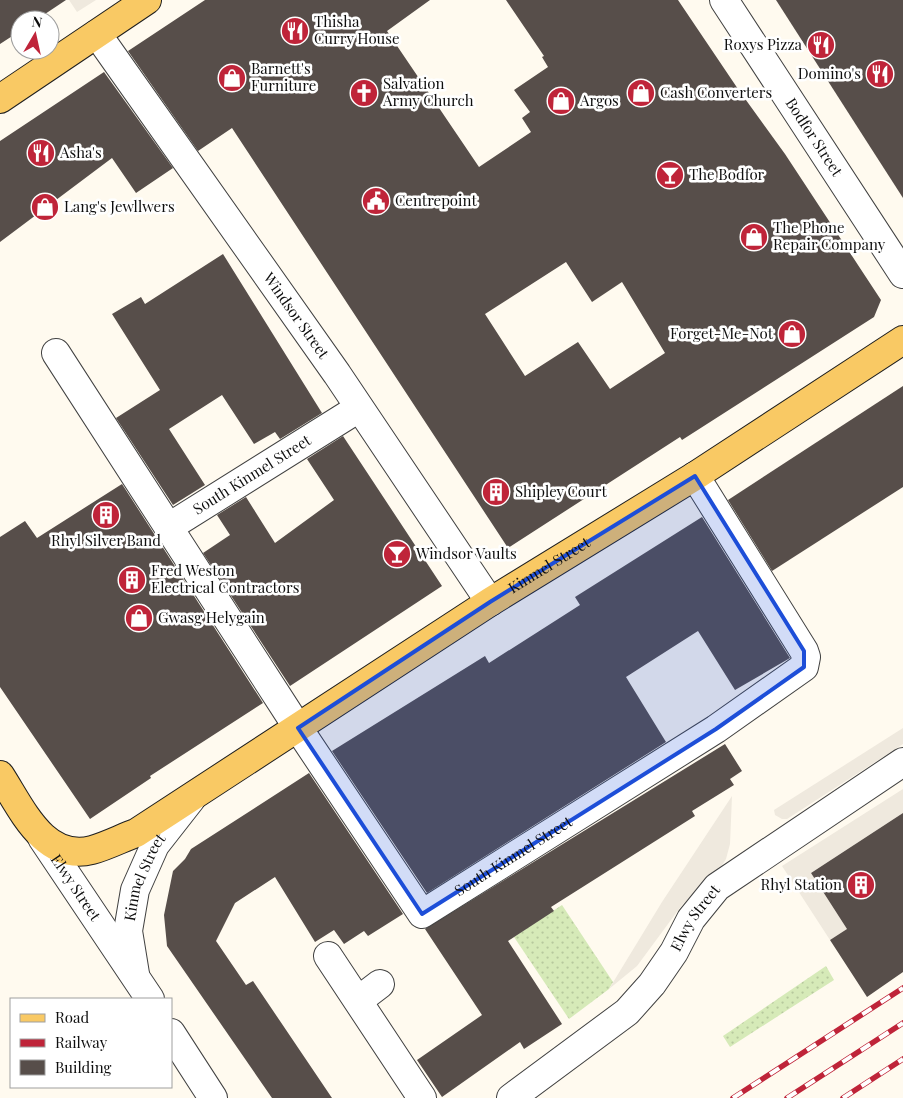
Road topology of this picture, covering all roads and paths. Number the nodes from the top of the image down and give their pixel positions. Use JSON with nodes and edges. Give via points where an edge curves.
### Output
{"nodes":[{"id":1,"x":147,"y":0,"type":"edge"},
{"id":2,"x":724,"y":0,"type":"edge"},
{"id":3,"x":97,"y":34,"type":"junction"},
{"id":4,"x":0,"y":99,"type":"edge"},
{"id":5,"x":903,"y":274,"type":"edge"},
{"id":6,"x":903,"y":340,"type":"edge"},
{"id":7,"x":56,"y":353,"type":"dead end"},
{"id":8,"x":359,"y":408,"type":"junction"},
{"id":9,"x":695,"y":476,"type":"junction"},
{"id":10,"x":169,"y":527,"type":"junction"},
{"id":11,"x":490,"y":602,"type":"junction"},
{"id":12,"x":298,"y":728,"type":"junction"},
{"id":13,"x":903,"y":762,"type":"edge"},
{"id":14,"x":0,"y":776,"type":"edge"},
{"id":15,"x":197,"y":792,"type":"junction"},
{"id":16,"x":42,"y":838,"type":"junction"},
{"id":17,"x":328,"y":956,"type":"dead end"},
{"id":18,"x":135,"y":974,"type":"junction"},
{"id":19,"x":149,"y":998,"type":"edge"},
{"id":20,"x":172,"y":1035,"type":"edge"},
{"id":21,"x":206,"y":1096,"type":"edge"},
{"id":22,"x":422,"y":1098,"type":"edge"},
{"id":23,"x":510,"y":1098,"type":"edge"}],
"edges":[{"from":1,"to":3,"type":"main road"},
{"from":2,"to":5,"type":"street","name":"Bodfor Street"},
{"from":3,"to":4,"type":"main road"},
{"from":3,"to":8,"type":"street","name":"Windsor Street"},
{"from":6,"to":9,"type":"main road","name":"Kinmel Street"},
{"from":7,"to":10,"type":"street","name":"South Kinmel Street"},
{"from":8,"to":10,"type":"street","name":"South Kinmel Street"},
{"from":8,"to":11,"type":"street","name":"Windsor Street"},
{"from":9,"to":11,"type":"main road","name":"Kinmel Street"},
{"from":9,"to":12,"type":"street","name":"South Kinmel Street","via":[[806,657],[800,670],[716,729],[422,914]]},
{"from":10,"to":12,"type":"street","name":"South Kinmel Street"},
{"from":11,"to":12,"type":"main road","name":"Kinmel Street"},
{"from":12,"to":15,"type":"main road","name":"Kinmel Street"},
{"from":13,"to":23,"type":"street","name":"Elwy Street","via":[[717,887],[691,919],[652,984],[627,1012]]},
{"from":14,"to":16,"type":"main road","name":"Elwy Street"},
{"from":15,"to":16,"type":"main road","name":"Kinmel Street","via":[[136,833],[91,850],[67,852]]},
{"from":15,"to":18,"type":"street","name":"Kinmel Street","via":[[155,845],[135,890],[128,931]]},
{"from":16,"to":18,"type":"street","name":"Elwy Street"},
{"from":17,"to":22,"type":"street","via":[[369,992]]},
{"from":18,"to":19,"type":"street","name":"Elwy Street"},
{"from":20,"to":21,"type":"street"}]}
